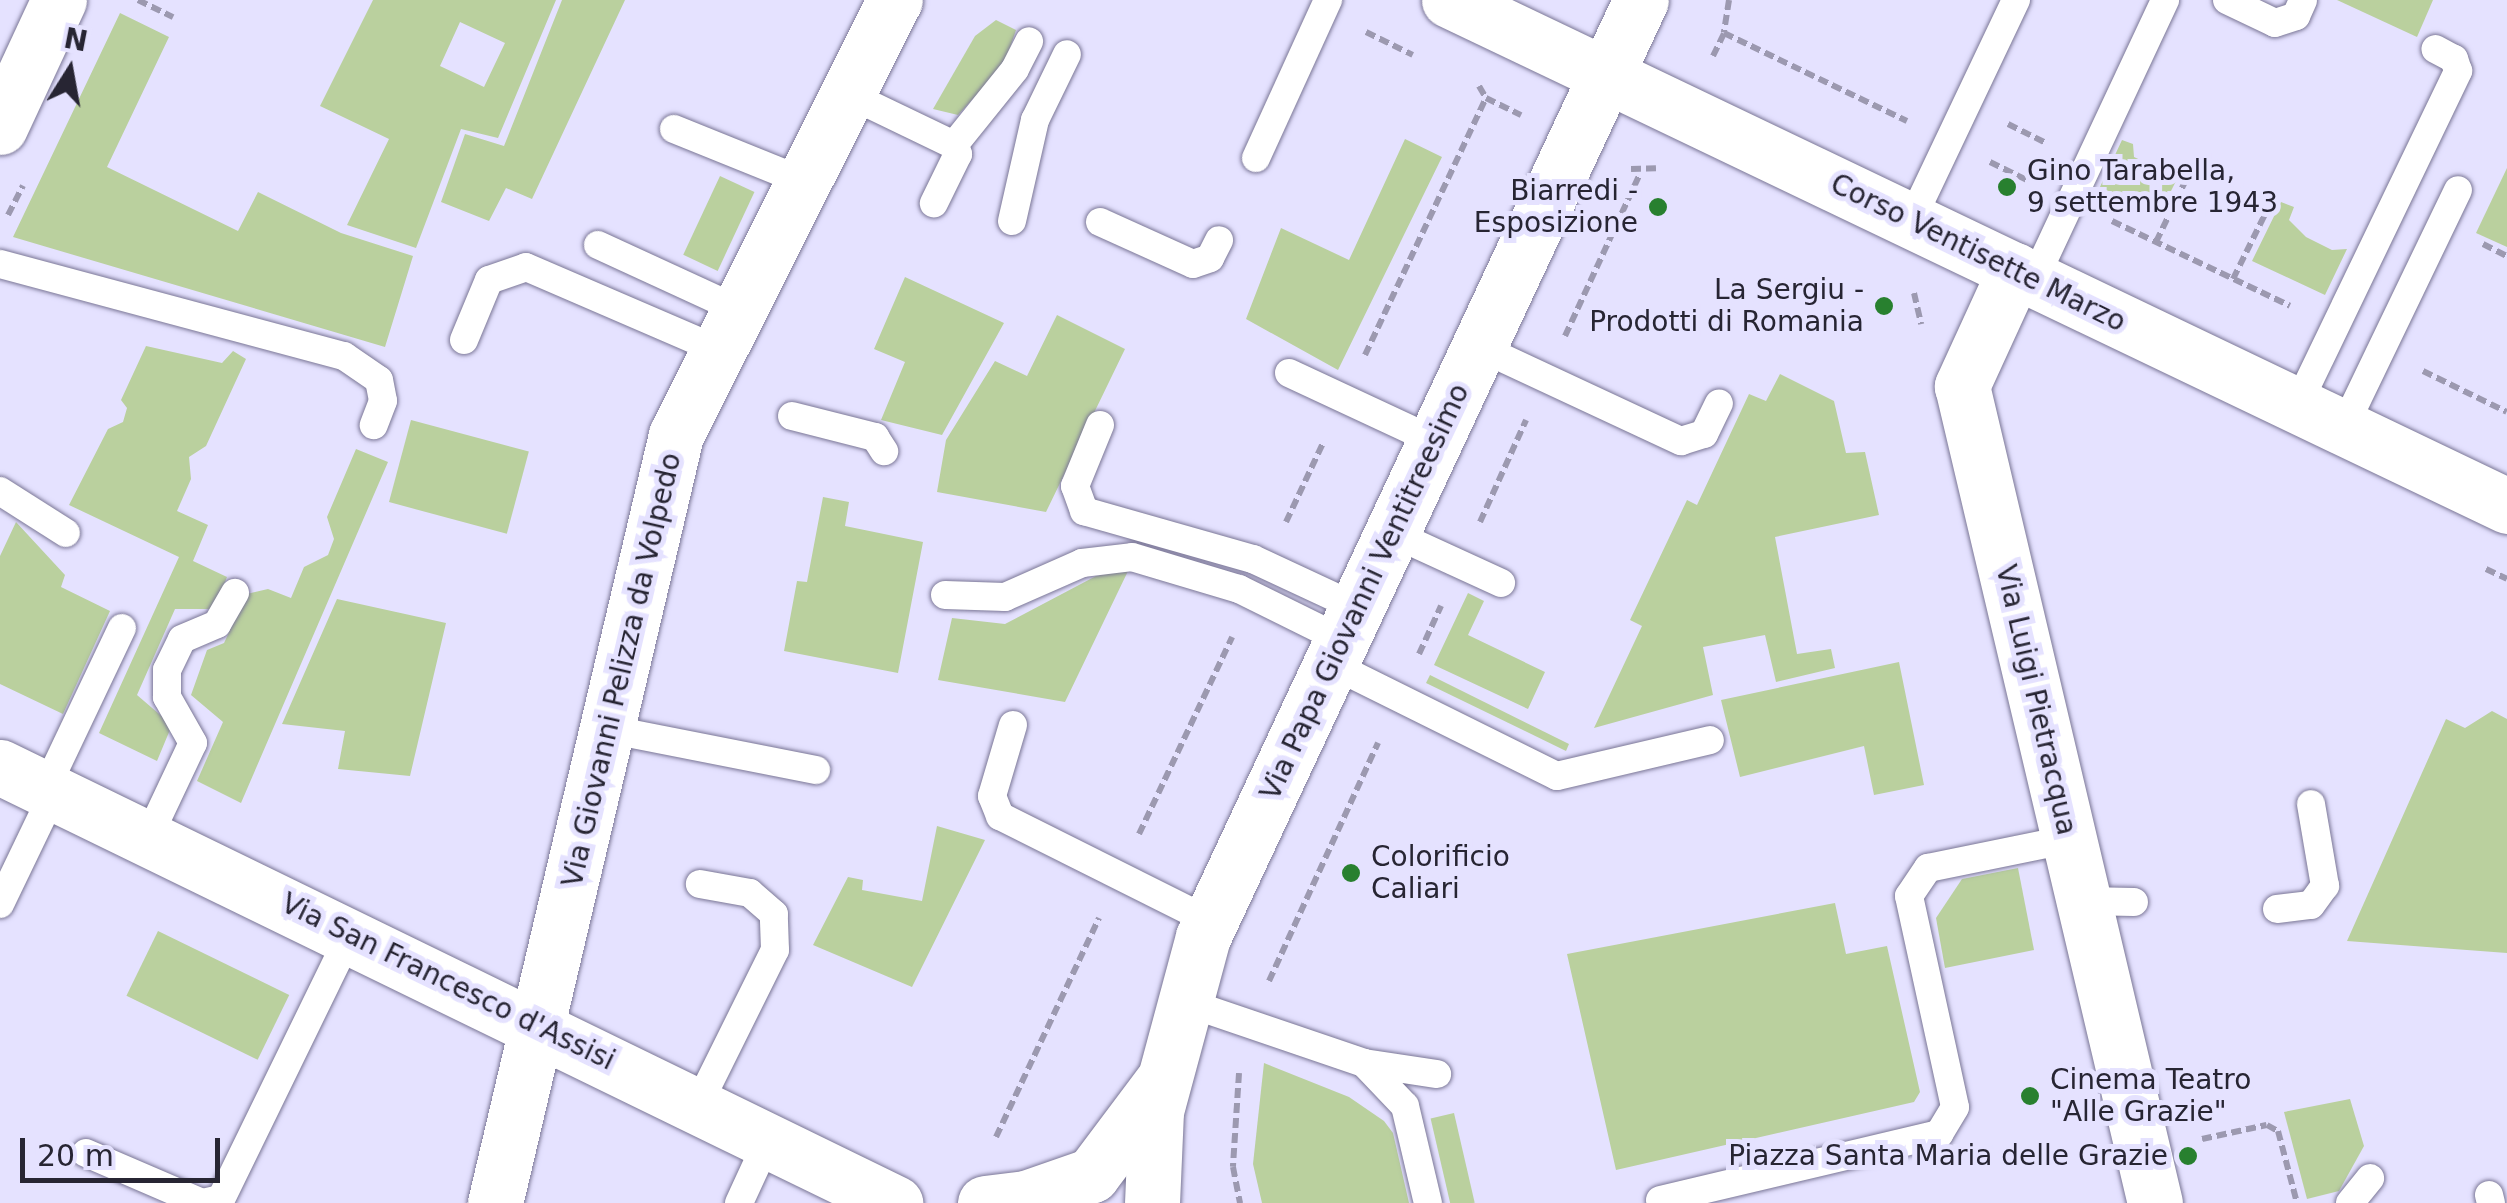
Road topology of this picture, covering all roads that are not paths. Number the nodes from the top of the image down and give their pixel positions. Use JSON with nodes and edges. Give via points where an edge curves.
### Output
{"nodes":[{"id":1,"x":59,"y":0,"type":"edge"},
{"id":2,"x":895,"y":0,"type":"edge"},
{"id":3,"x":1449,"y":0,"type":"edge"},
{"id":4,"x":1641,"y":0,"type":"edge"},
{"id":5,"x":2016,"y":0,"type":"edge"},
{"id":6,"x":2165,"y":0,"type":"edge"},
{"id":7,"x":2227,"y":0,"type":"edge"},
{"id":8,"x":2303,"y":0,"type":"edge"},
{"id":9,"x":1325,"y":6,"type":"edge"},
{"id":10,"x":1029,"y":41,"type":"dead end"},
{"id":11,"x":2434,"y":50,"type":"dead end"},
{"id":12,"x":1067,"y":54,"type":"dead end"},
{"id":13,"x":1606,"y":75,"type":"junction"},
{"id":14,"x":5,"y":104,"type":"edge"},
{"id":15,"x":674,"y":129,"type":"dead end"},
{"id":16,"x":954,"y":145,"type":"junction"},
{"id":17,"x":1256,"y":158,"type":"dead end"},
{"id":18,"x":825,"y":163,"type":"junction"},
{"id":19,"x":2458,"y":190,"type":"dead end"},
{"id":20,"x":934,"y":202,"type":"dead end"},
{"id":21,"x":1910,"y":220,"type":"junction"},
{"id":22,"x":1012,"y":221,"type":"dead end"},
{"id":23,"x":1100,"y":222,"type":"dead end"},
{"id":24,"x":1218,"y":240,"type":"dead end"},
{"id":25,"x":598,"y":245,"type":"dead end"},
{"id":26,"x":0,"y":264,"type":"edge"},
{"id":27,"x":2024,"y":275,"type":"junction"},
{"id":28,"x":464,"y":340,"type":"dead end"},
{"id":29,"x":1479,"y":347,"type":"junction"},
{"id":30,"x":722,"y":356,"type":"junction"},
{"id":31,"x":1290,"y":373,"type":"dead end"},
{"id":32,"x":1719,"y":403,"type":"dead end"},
{"id":33,"x":792,"y":416,"type":"dead end"},
{"id":34,"x":2320,"y":417,"type":"junction"},
{"id":35,"x":374,"y":424,"type":"dead end"},
{"id":36,"x":1100,"y":425,"type":"dead end"},
{"id":37,"x":1435,"y":441,"type":"junction"},
{"id":38,"x":884,"y":451,"type":"dead end"},
{"id":39,"x":0,"y":491,"type":"edge"},
{"id":40,"x":2507,"y":506,"type":"edge"},
{"id":41,"x":66,"y":533,"type":"dead end"},
{"id":42,"x":1392,"y":533,"type":"junction"},
{"id":43,"x":1501,"y":583,"type":"dead end"},
{"id":44,"x":235,"y":593,"type":"dead end"},
{"id":45,"x":944,"y":594,"type":"dead end"},
{"id":46,"x":122,"y":628,"type":"dead end"},
{"id":47,"x":1344,"y":637,"type":"junction"},
{"id":48,"x":1013,"y":725,"type":"dead end"},
{"id":49,"x":607,"y":729,"type":"junction"},
{"id":50,"x":1710,"y":740,"type":"dead end"},
{"id":51,"x":816,"y":770,"type":"dead end"},
{"id":52,"x":33,"y":782,"type":"edge"},
{"id":53,"x":2311,"y":804,"type":"dead end"},
{"id":54,"x":148,"y":838,"type":"junction"},
{"id":55,"x":2070,"y":840,"type":"junction"},
{"id":56,"x":700,"y":884,"type":"dead end"},
{"id":57,"x":0,"y":904,"type":"edge"},
{"id":58,"x":2277,"y":909,"type":"dead end"},
{"id":59,"x":1210,"y":922,"type":"junction"},
{"id":60,"x":350,"y":934,"type":"junction"},
{"id":61,"x":1182,"y":1001,"type":"junction"},
{"id":62,"x":540,"y":1025,"type":"junction"},
{"id":63,"x":1364,"y":1063,"type":"junction"},
{"id":64,"x":1437,"y":1074,"type":"dead end"},
{"id":65,"x":1161,"y":1082,"type":"junction"},
{"id":66,"x":698,"y":1105,"type":"junction"},
{"id":67,"x":768,"y":1140,"type":"junction"},
{"id":68,"x":86,"y":1153,"type":"dead end"},
{"id":69,"x":2370,"y":1178,"type":"dead end"},
{"id":70,"x":866,"y":1196,"type":"edge"},
{"id":71,"x":1660,"y":1200,"type":"dead end"},
{"id":72,"x":203,"y":1203,"type":"edge"},
{"id":73,"x":495,"y":1203,"type":"edge"},
{"id":74,"x":738,"y":1203,"type":"edge"},
{"id":75,"x":985,"y":1203,"type":"edge"},
{"id":76,"x":1152,"y":1203,"type":"edge"},
{"id":77,"x":1428,"y":1203,"type":"edge"},
{"id":78,"x":2155,"y":1203,"type":"edge"},
{"id":79,"x":2350,"y":1203,"type":"edge"}],
"edges":[{"from":1,"to":14,"type":"street"},
{"from":2,"to":18,"type":"street","name":"Via Giovanni Pelizza da Volpedo"},
{"from":3,"to":13,"type":"street","name":"Corso Ventisette Marzo"},
{"from":4,"to":13,"type":"street","name":"Via Papa Giovanni Ventitreesimo"},
{"from":5,"to":21,"type":"lane"},
{"from":6,"to":27,"type":"lane"},
{"from":7,"to":8,"type":"lane","via":[[2275,23],[2296,16]]},
{"from":9,"to":17,"type":"lane"},
{"from":10,"to":16,"type":"lane","via":[[1015,69]]},
{"from":11,"to":34,"type":"lane","via":[[2454,59],[2458,71]]},
{"from":12,"to":22,"type":"lane","via":[[1035,120]]},
{"from":13,"to":21,"type":"street","name":"Corso Ventisette Marzo"},
{"from":13,"to":29,"type":"street","name":"Via Papa Giovanni Ventitreesimo"},
{"from":15,"to":18,"type":"lane"},
{"from":16,"to":18,"type":"lane"},
{"from":16,"to":20,"type":"lane","via":[[958,154]]},
{"from":18,"to":30,"type":"street","name":"Via Giovanni Pelizza da Volpedo"},
{"from":19,"to":34,"type":"lane"},
{"from":21,"to":27,"type":"street","name":"Corso Ventisette Marzo"},
{"from":23,"to":24,"type":"lane","via":[[1193,264],[1210,258]]},
{"from":25,"to":30,"type":"lane"},
{"from":26,"to":35,"type":"lane","via":[[344,356],[379,380],[382,401]]},
{"from":27,"to":34,"type":"street","name":"Corso Ventisette Marzo"},
{"from":27,"to":55,"type":"street","name":"Via Luigi Pietracqua","via":[[1962,386]]},
{"from":28,"to":30,"type":"lane","via":[[489,280],[526,268]]},
{"from":29,"to":32,"type":"lane","via":[[1681,441],[1704,434]]},
{"from":29,"to":37,"type":"street","name":"Via Papa Giovanni Ventitreesimo"},
{"from":30,"to":49,"type":"street","name":"Via Giovanni Pelizza da Volpedo","via":[[664,474]]},
{"from":31,"to":37,"type":"lane"},
{"from":33,"to":38,"type":"lane","via":[[875,437]]},
{"from":34,"to":40,"type":"street","name":"Corso Ventisette Marzo"},
{"from":36,"to":47,"type":"lane","via":[[1075,486],[1084,512],[1253,559]]},
{"from":37,"to":42,"type":"street","name":"Via Papa Giovanni Ventitreesimo"},
{"from":39,"to":41,"type":"lane"},
{"from":42,"to":43,"type":"lane"},
{"from":42,"to":47,"type":"street","name":"Via Papa Giovanni Ventitreesimo"},
{"from":44,"to":54,"type":"lane","via":[[216,624],[182,638],[167,670],[167,697],[194,743]]},
{"from":45,"to":47,"type":"lane","via":[[1004,597],[1082,563],[1132,557],[1238,589]]},
{"from":46,"to":52,"type":"lane"},
{"from":47,"to":50,"type":"lane","via":[[1557,776]]},
{"from":47,"to":59,"type":"street","name":"Via Papa Giovanni Ventitreesimo"},
{"from":48,"to":59,"type":"lane","via":[[992,796],[1000,816]]},
{"from":49,"to":51,"type":"lane"},
{"from":49,"to":62,"type":"street","name":"Via Giovanni Pelizza da Volpedo"},
{"from":52,"to":54,"type":"street","name":"Via San Francesco d'Assisi"},
{"from":52,"to":57,"type":"lane"},
{"from":53,"to":58,"type":"lane","via":[[2325,886],[2311,904]]},
{"from":54,"to":60,"type":"street","name":"Via San Francesco d'Assisi"},
{"from":55,"to":71,"type":"lane","via":[[1928,868],[1909,896],[1955,1107],[1939,1134]]},
{"from":55,"to":78,"type":"street","name":"Via Luigi Pietracqua","via":[[2109,902],[2140,1138]]},
{"from":56,"to":66,"type":"lane","via":[[750,894],[774,914],[776,950]]},
{"from":59,"to":61,"type":"street","name":"Via Papa Giovanni Ventitreesimo"},
{"from":60,"to":62,"type":"street","name":"Via San Francesco d'Assisi"},
{"from":60,"to":72,"type":"lane","via":[[221,1199]]},
{"from":61,"to":63,"type":"lane"},
{"from":61,"to":65,"type":"street","name":"Via Papa Giovanni Ventitreesimo"},
{"from":62,"to":66,"type":"street","name":"Via San Francesco d'Assisi"},
{"from":62,"to":73,"type":"street","name":"Via Giovanni Pelizza da Volpedo"},
{"from":63,"to":64,"type":"lane"},
{"from":63,"to":77,"type":"lane","via":[[1405,1106]]},
{"from":65,"to":75,"type":"street","via":[[1092,1175],[1026,1198]]},
{"from":65,"to":76,"type":"street","name":"Via Papa Giovanni Ventitreesimo"},
{"from":66,"to":67,"type":"street","name":"Via San Francesco d'Assisi"},
{"from":67,"to":70,"type":"street","name":"Via San Francesco d'Assisi"},
{"from":67,"to":74,"type":"lane"},
{"from":68,"to":72,"type":"lane"},
{"from":69,"to":79,"type":"lane"}]}
